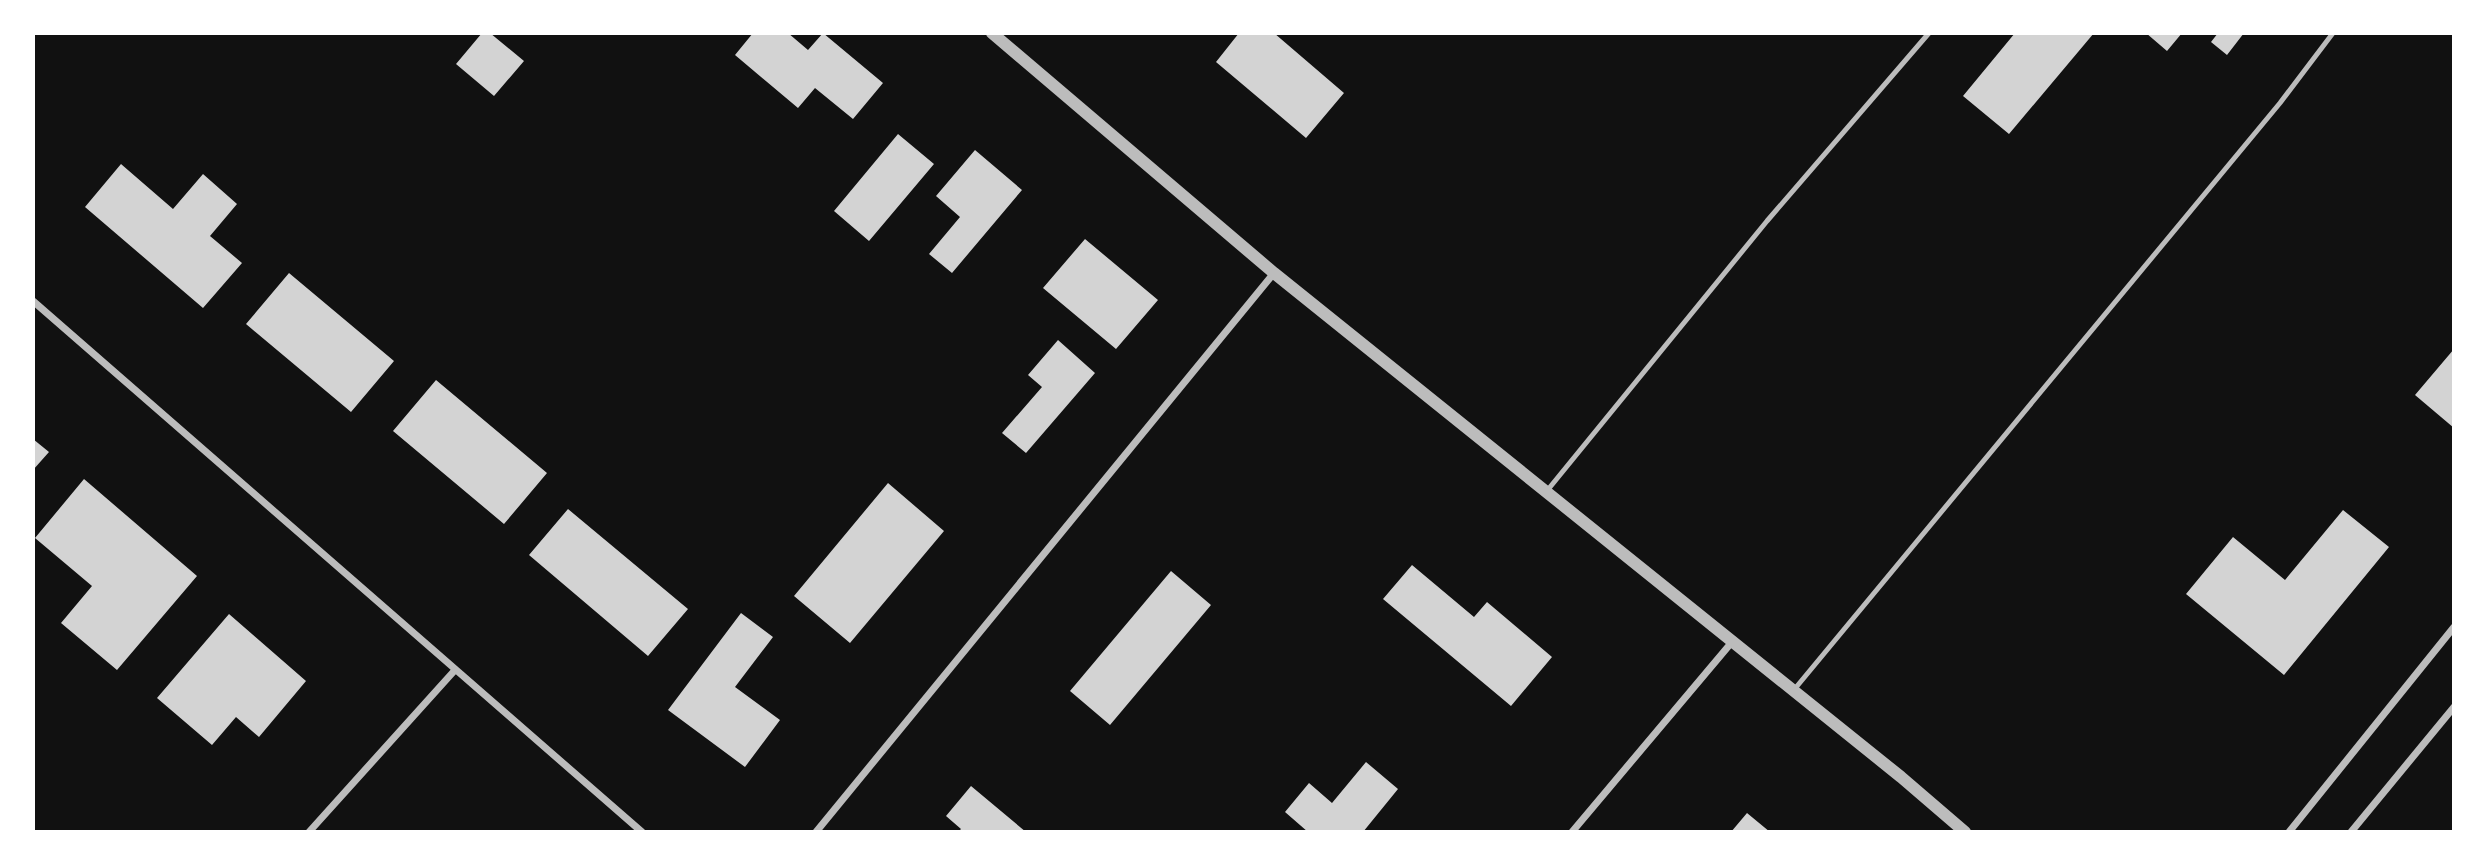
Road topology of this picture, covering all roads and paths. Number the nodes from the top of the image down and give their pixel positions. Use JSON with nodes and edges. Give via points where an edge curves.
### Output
{"nodes":[{"id":1,"x":992,"y":33,"type":"edge"},
{"id":2,"x":1929,"y":33,"type":"edge"},
{"id":3,"x":2333,"y":33,"type":"edge"},
{"id":4,"x":1274,"y":273,"type":"junction"},
{"id":5,"x":33,"y":301,"type":"edge"},
{"id":6,"x":1546,"y":492,"type":"junction"},
{"id":7,"x":2454,"y":626,"type":"edge"},
{"id":8,"x":1732,"y":642,"type":"junction"},
{"id":9,"x":455,"y":670,"type":"junction"},
{"id":10,"x":1793,"y":691,"type":"junction"},
{"id":11,"x":2454,"y":707,"type":"edge"},
{"id":12,"x":309,"y":832,"type":"edge"},
{"id":13,"x":642,"y":832,"type":"edge"},
{"id":14,"x":816,"y":832,"type":"edge"},
{"id":15,"x":1572,"y":832,"type":"edge"},
{"id":16,"x":1965,"y":832,"type":"edge"},
{"id":17,"x":2289,"y":832,"type":"edge"},
{"id":18,"x":2351,"y":832,"type":"edge"}],
"edges":[{"from":1,"to":4,"type":"street"},
{"from":2,"to":6,"type":"lane","via":[[1767,221]]},
{"from":3,"to":10,"type":"lane"},
{"from":4,"to":6,"type":"street"},
{"from":4,"to":14,"type":"street"},
{"from":5,"to":9,"type":"street"},
{"from":6,"to":8,"type":"street"},
{"from":7,"to":17,"type":"street"},
{"from":8,"to":10,"type":"street"},
{"from":8,"to":15,"type":"street"},
{"from":9,"to":12,"type":"street"},
{"from":9,"to":13,"type":"street"},
{"from":10,"to":16,"type":"street"},
{"from":11,"to":18,"type":"street"}]}
